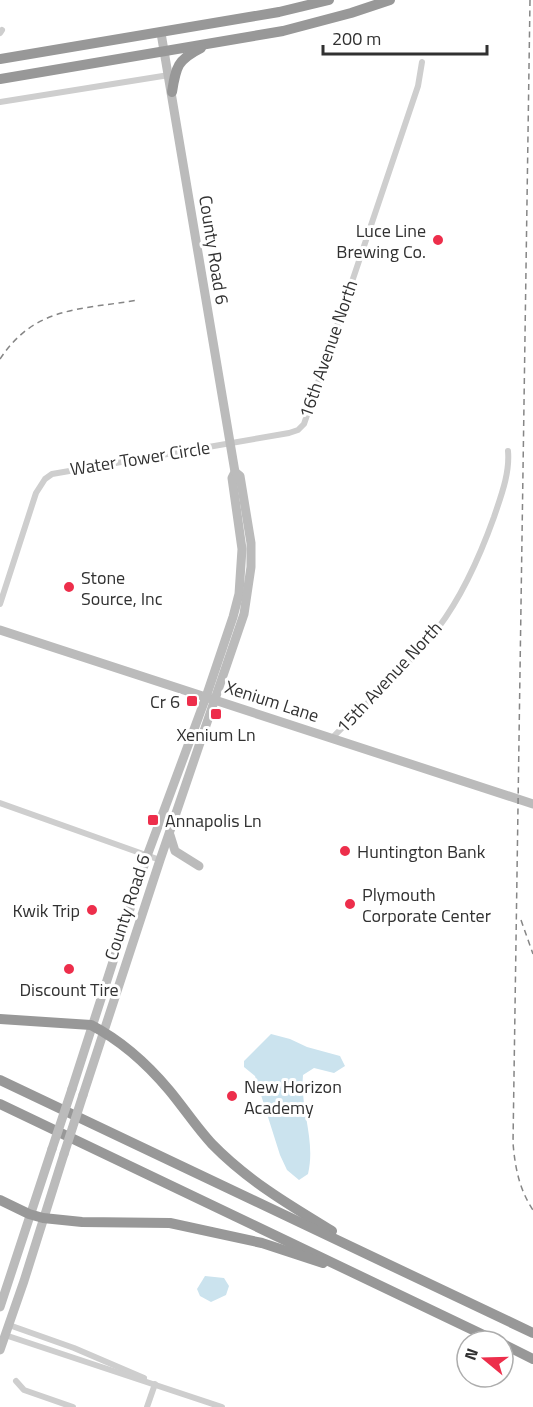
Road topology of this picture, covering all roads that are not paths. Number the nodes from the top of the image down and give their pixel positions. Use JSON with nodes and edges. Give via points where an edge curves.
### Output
{"nodes":[{"id":1,"x":329,"y":0,"type":"edge"},
{"id":2,"x":390,"y":0,"type":"edge"},
{"id":3,"x":161,"y":33,"type":"junction"},
{"id":4,"x":210,"y":44,"type":"junction"},
{"id":5,"x":164,"y":51,"type":"junction"},
{"id":6,"x":0,"y":59,"type":"edge"},
{"id":7,"x":422,"y":62,"type":"dead end"},
{"id":8,"x":169,"y":75,"type":"junction"},
{"id":9,"x":0,"y":78,"type":"edge"},
{"id":10,"x":172,"y":92,"type":"junction"},
{"id":11,"x":0,"y":102,"type":"edge"},
{"id":12,"x":298,"y":430,"type":"joint"},
{"id":13,"x":229,"y":443,"type":"junction"},
{"id":14,"x":508,"y":451,"type":"dead end"},
{"id":15,"x":0,"y":604,"type":"edge"},
{"id":16,"x":0,"y":630,"type":"edge"},
{"id":17,"x":211,"y":698,"type":"junction"},
{"id":18,"x":332,"y":738,"type":"junction"},
{"id":19,"x":0,"y":803,"type":"edge"},
{"id":20,"x":533,"y":804,"type":"edge"},
{"id":21,"x":170,"y":831,"type":"junction"},
{"id":22,"x":147,"y":856,"type":"junction"},
{"id":23,"x":160,"y":860,"type":"junction"},
{"id":24,"x":199,"y":866,"type":"dead end"},
{"id":25,"x":0,"y":1019,"type":"edge"},
{"id":26,"x":91,"y":1025,"type":"junction"},
{"id":27,"x":103,"y":1031,"type":"junction"},
{"id":28,"x":0,"y":1080,"type":"edge"},
{"id":29,"x":0,"y":1104,"type":"edge"},
{"id":30,"x":0,"y":1200,"type":"edge"},
{"id":31,"x":29,"y":1214,"type":"junction"},
{"id":32,"x":43,"y":1218,"type":"junction"},
{"id":33,"x":381,"y":1261,"type":"junction"},
{"id":34,"x":346,"y":1269,"type":"junction"},
{"id":35,"x":0,"y":1307,"type":"edge"},
{"id":36,"x":4,"y":1329,"type":"edge"},
{"id":37,"x":471,"y":1329,"type":"edge"},
{"id":38,"x":533,"y":1333,"type":"edge"},
{"id":39,"x":0,"y":1350,"type":"edge"},
{"id":40,"x":515,"y":1350,"type":"edge"},
{"id":41,"x":533,"y":1359,"type":"edge"},
{"id":42,"x":16,"y":1381,"type":"dead end"},
{"id":43,"x":155,"y":1384,"type":"junction"},
{"id":44,"x":212,"y":1405,"type":"edge"},
{"id":45,"x":73,"y":1407,"type":"edge"},
{"id":46,"x":147,"y":1407,"type":"edge"},
{"id":47,"x":222,"y":1407,"type":"edge"}],
"edges":[{"from":1,"to":3,"type":"highway"},
{"from":2,"to":4,"type":"highway","via":[[318,23]]},
{"from":3,"to":5,"type":"main road","name":"County Road 6"},
{"from":3,"to":6,"type":"highway"},
{"from":4,"to":5,"type":"highway"},
{"from":4,"to":10,"type":"highway","via":[[178,64]]},
{"from":5,"to":8,"type":"main road","name":"County Road 6"},
{"from":5,"to":9,"type":"highway"},
{"from":7,"to":12,"type":"street","name":"16th Avenue North","via":[[418,86],[304,424]]},
{"from":8,"to":10,"type":"main road","name":"County Road 6"},
{"from":8,"to":11,"type":"street"},
{"from":10,"to":13,"type":"main road","name":"County Road 6"},
{"from":12,"to":13,"type":"street","name":"Water Tower Circle"},
{"from":13,"to":15,"type":"street","name":"Water Tower Circle","via":[[60,471],[45,479],[36,493]]},
{"from":13,"to":17,"type":"main road","name":"County Road 6","via":[[242,549],[239,594]]},
{"from":14,"to":18,"type":"street","name":"15th Avenue North","via":[[509,465],[493,519],[452,609],[421,648]]},
{"from":16,"to":17,"type":"main road","name":"Xenium Lane"},
{"from":17,"to":18,"type":"main road","name":"Xenium Lane"},
{"from":17,"to":21,"type":"main road","name":"County Road 6"},
{"from":17,"to":22,"type":"main road","name":"County Road 6"},
{"from":18,"to":20,"type":"main road","name":"Xenium Lane"},
{"from":19,"to":22,"type":"street"},
{"from":21,"to":23,"type":"main road","name":"County Road 6"},
{"from":21,"to":24,"type":"main road","via":[[175,850]]},
{"from":22,"to":23,"type":"street"},
{"from":22,"to":26,"type":"main road","name":"County Road 6"},
{"from":23,"to":27,"type":"main road","name":"County Road 6"},
{"from":25,"to":26,"type":"highway"},
{"from":26,"to":27,"type":"highway"},
{"from":26,"to":31,"type":"main road","name":"County Road 6","bridge":true},
{"from":27,"to":32,"type":"main road","name":"County Road 6","bridge":true},
{"from":27,"to":33,"type":"highway","via":[[167,1087],[211,1143],[249,1178]]},
{"from":28,"to":33,"type":"highway"},
{"from":29,"to":34,"type":"highway"},
{"from":30,"to":31,"type":"highway"},
{"from":31,"to":32,"type":"highway"},
{"from":31,"to":35,"type":"main road","name":"County Road 6"},
{"from":32,"to":34,"type":"highway","via":[[170,1223],[262,1243]]},
{"from":32,"to":36,"type":"main road","name":"County Road 6"},
{"from":33,"to":38,"type":"highway"},
{"from":34,"to":37,"type":"highway"},
{"from":36,"to":39,"type":"main road","name":"County Road 6"},
{"from":36,"to":43,"type":"street"},
{"from":40,"to":41,"type":"highway"},
{"from":42,"to":45,"type":"street","via":[[24,1390]]},
{"from":43,"to":44,"type":"street"},
{"from":43,"to":46,"type":"street"},
{"from":44,"to":47,"type":"street"}]}
